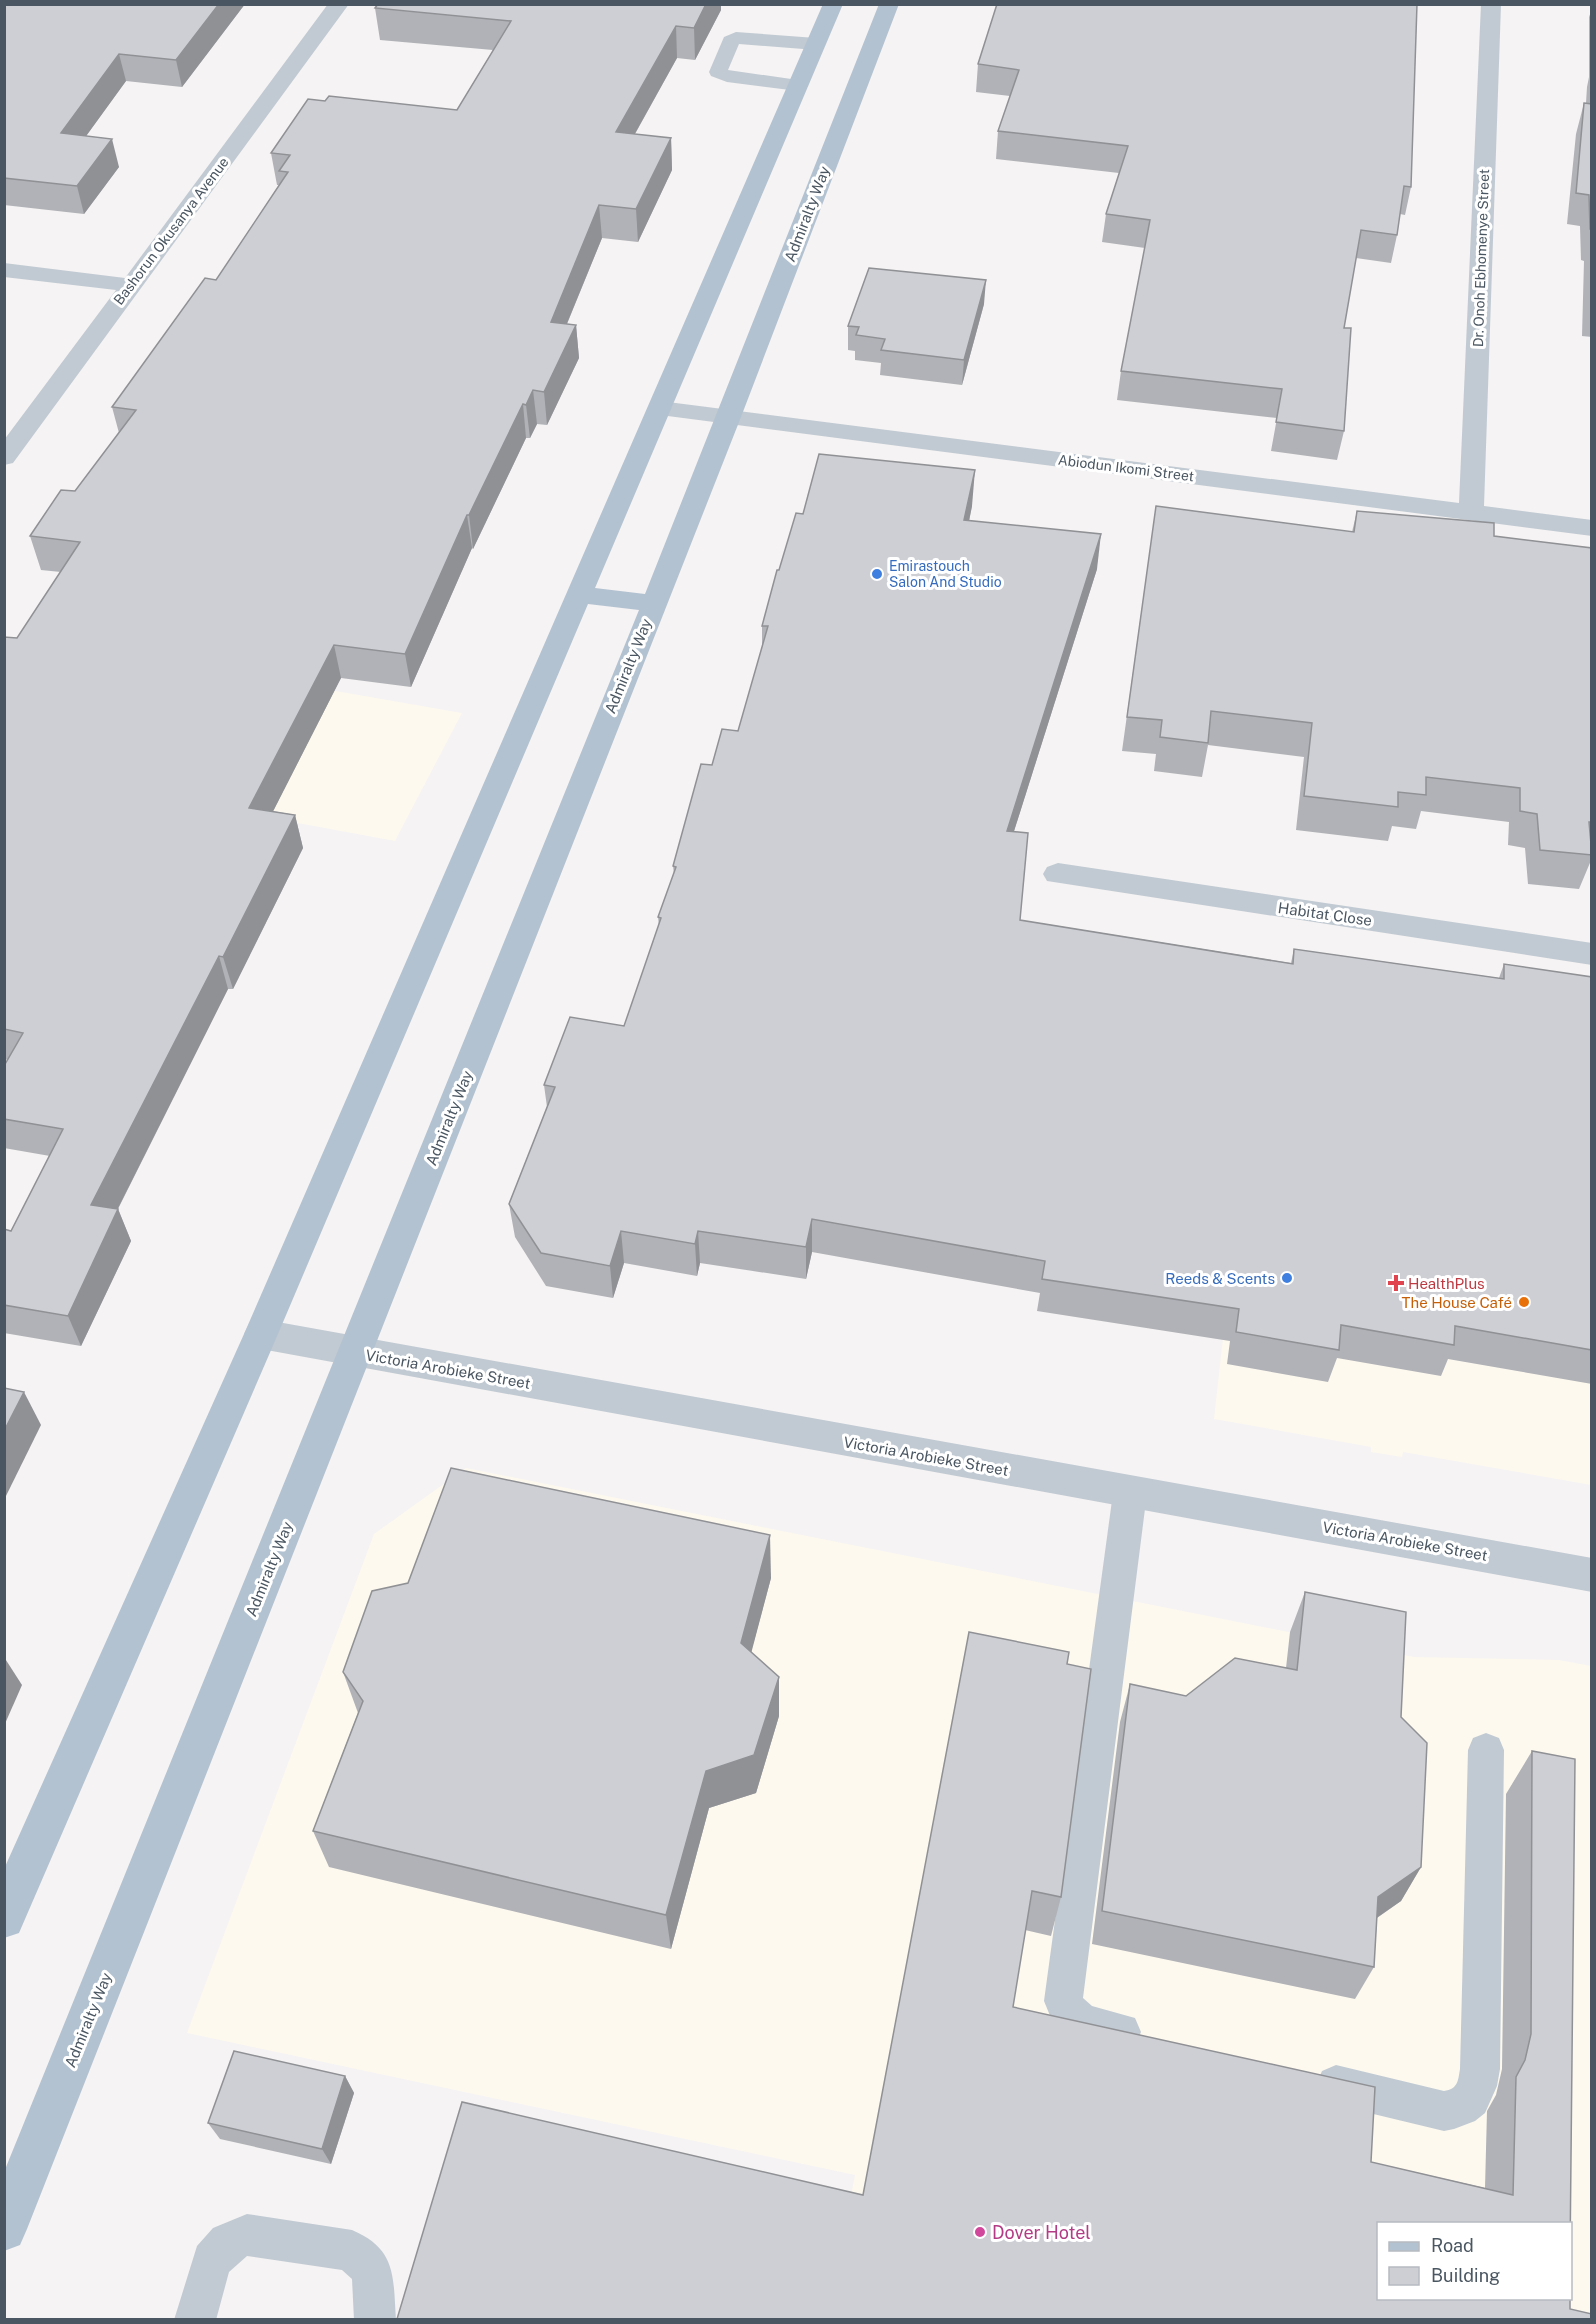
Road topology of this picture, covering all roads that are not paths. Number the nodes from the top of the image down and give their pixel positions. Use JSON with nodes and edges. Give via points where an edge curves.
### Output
{"nodes":[{"id":1,"x":339,"y":4,"type":"edge"},
{"id":2,"x":833,"y":4,"type":"edge"},
{"id":3,"x":889,"y":4,"type":"edge"},
{"id":4,"x":1491,"y":4,"type":"edge"},
{"id":5,"x":816,"y":44,"type":"junction"},
{"id":6,"x":798,"y":85,"type":"junction"},
{"id":7,"x":4,"y":270,"type":"edge"},
{"id":8,"x":130,"y":285,"type":"junction"},
{"id":9,"x":660,"y":408,"type":"junction"},
{"id":10,"x":729,"y":417,"type":"junction"},
{"id":11,"x":4,"y":458,"type":"edge"},
{"id":12,"x":1471,"y":512,"type":"junction"},
{"id":13,"x":1592,"y":528,"type":"edge"},
{"id":14,"x":579,"y":594,"type":"junction"},
{"id":15,"x":653,"y":603,"type":"junction"},
{"id":16,"x":1058,"y":874,"type":"dead end"},
{"id":17,"x":1592,"y":954,"type":"edge"},
{"id":18,"x":261,"y":1334,"type":"junction"},
{"id":19,"x":356,"y":1352,"type":"junction"},
{"id":20,"x":1130,"y":1493,"type":"junction"},
{"id":21,"x":1592,"y":1575,"type":"edge"},
{"id":22,"x":1486,"y":1750,"type":"dead end"},
{"id":23,"x":4,"y":1918,"type":"edge"},
{"id":24,"x":1148,"y":2039,"type":"edge"},
{"id":25,"x":1307,"y":2078,"type":"edge"},
{"id":26,"x":4,"y":2229,"type":"edge"},
{"id":27,"x":195,"y":2319,"type":"edge"},
{"id":28,"x":375,"y":2319,"type":"edge"}],
"edges":[{"from":1,"to":8,"type":"street","name":"Bashorun Okusanya Avenue"},
{"from":2,"to":5,"type":"main road"},
{"from":3,"to":10,"type":"main road","name":"Admiralty Way"},
{"from":4,"to":12,"type":"street","name":"Dr. Onoh Ebhomenye Street"},
{"from":5,"to":6,"type":"main road"},
{"from":5,"to":6,"type":"lane","via":[[736,38],[731,41],[718,72]]},
{"from":6,"to":9,"type":"main road"},
{"from":7,"to":8,"type":"street"},
{"from":8,"to":11,"type":"street","name":"Bashorun Okusanya Avenue"},
{"from":9,"to":10,"type":"street","name":"Abiodun Ikomi Street"},
{"from":9,"to":14,"type":"main road"},
{"from":10,"to":12,"type":"street","name":"Abiodun Ikomi Street"},
{"from":10,"to":15,"type":"main road","name":"Admiralty Way"},
{"from":12,"to":13,"type":"street","name":"Abiodun Ikomi Street"},
{"from":14,"to":15,"type":"main road"},
{"from":14,"to":18,"type":"main road"},
{"from":15,"to":19,"type":"main road","name":"Admiralty Way"},
{"from":16,"to":17,"type":"street","name":"Habitat Close"},
{"from":18,"to":19,"type":"street","name":"Victoria Arobieke Street"},
{"from":18,"to":23,"type":"main road"},
{"from":19,"to":20,"type":"street","name":"Victoria Arobieke Street"},
{"from":19,"to":26,"type":"main road","name":"Admiralty Way"},
{"from":20,"to":21,"type":"street","name":"Victoria Arobieke Street"},
{"from":20,"to":24,"type":"lane","via":[[1063,2001],[1065,2009],[1080,2022]]},
{"from":22,"to":25,"type":"lane","via":[[1480,2069],[1471,2100],[1459,2109],[1444,2111]]},
{"from":27,"to":28,"type":"lane","via":[[212,2261],[228,2243],[248,2235],[352,2251],[372,2270]]}]}
